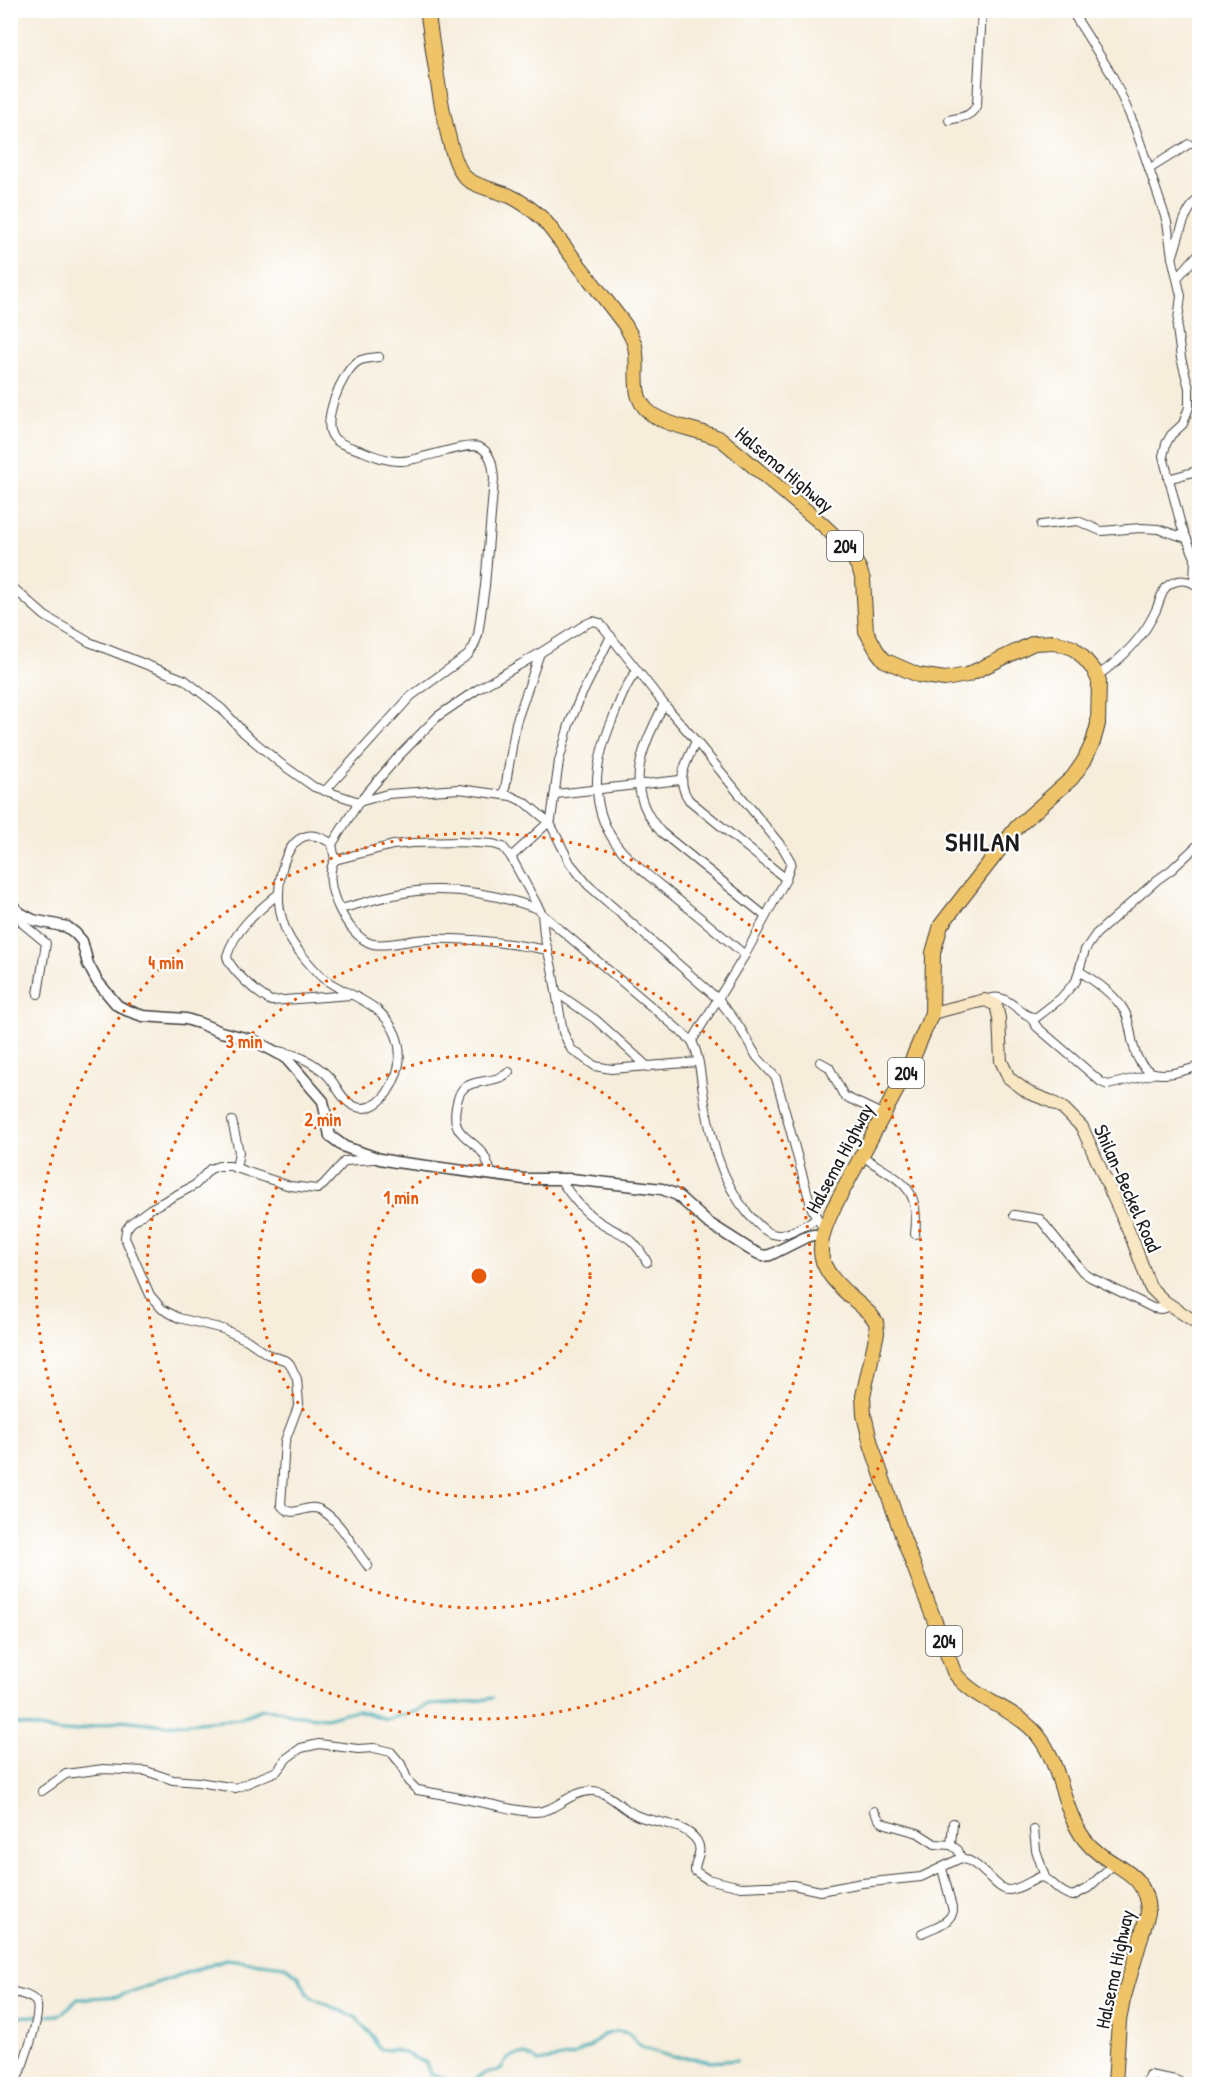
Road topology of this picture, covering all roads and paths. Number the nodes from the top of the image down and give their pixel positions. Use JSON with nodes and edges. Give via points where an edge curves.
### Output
{"nodes":[{"id":1,"x":427,"y":10,"type":"edge"},
{"id":2,"x":982,"y":10,"type":"edge"},
{"id":3,"x":1071,"y":10,"type":"edge"},
{"id":4,"x":949,"y":120,"type":"dead end"},
{"id":5,"x":1189,"y":144,"type":"dead end"},
{"id":6,"x":1149,"y":169,"type":"junction"},
{"id":7,"x":1200,"y":197,"type":"edge"},
{"id":8,"x":1200,"y":252,"type":"edge"},
{"id":9,"x":1172,"y":258,"type":"junction"},
{"id":10,"x":1178,"y":277,"type":"junction"},
{"id":11,"x":379,"y":357,"type":"dead end"},
{"id":12,"x":1200,"y":470,"type":"edge"},
{"id":13,"x":1168,"y":479,"type":"junction"},
{"id":14,"x":1041,"y":525,"type":"dead end"},
{"id":15,"x":1186,"y":538,"type":"junction"},
{"id":16,"x":10,"y":585,"type":"edge"},
{"id":17,"x":1197,"y":586,"type":"edge"},
{"id":18,"x":611,"y":636,"type":"junction"},
{"id":19,"x":540,"y":653,"type":"junction"},
{"id":20,"x":637,"y":671,"type":"junction"},
{"id":21,"x":1097,"y":676,"type":"junction"},
{"id":22,"x":664,"y":705,"type":"junction"},
{"id":23,"x":696,"y":741,"type":"junction"},
{"id":24,"x":680,"y":780,"type":"junction"},
{"id":25,"x":639,"y":784,"type":"junction"},
{"id":26,"x":597,"y":788,"type":"junction"},
{"id":27,"x":325,"y":791,"type":"junction"},
{"id":28,"x":556,"y":794,"type":"junction"},
{"id":29,"x":504,"y":795,"type":"junction"},
{"id":30,"x":358,"y":802,"type":"junction"},
{"id":31,"x":550,"y":823,"type":"junction"},
{"id":32,"x":1200,"y":843,"type":"edge"},
{"id":33,"x":332,"y":844,"type":"junction"},
{"id":34,"x":511,"y":857,"type":"junction"},
{"id":35,"x":334,"y":860,"type":"junction"},
{"id":36,"x":786,"y":879,"type":"junction"},
{"id":37,"x":278,"y":894,"type":"junction"},
{"id":38,"x":14,"y":907,"type":"edge"},
{"id":39,"x":340,"y":909,"type":"junction"},
{"id":40,"x":540,"y":912,"type":"junction"},
{"id":41,"x":765,"y":916,"type":"junction"},
{"id":42,"x":548,"y":950,"type":"junction"},
{"id":43,"x":745,"y":955,"type":"junction"},
{"id":44,"x":1079,"y":971,"type":"junction"},
{"id":45,"x":556,"y":992,"type":"junction"},
{"id":46,"x":38,"y":994,"type":"dead end"},
{"id":47,"x":353,"y":994,"type":"junction"},
{"id":48,"x":719,"y":1000,"type":"junction"},
{"id":49,"x":985,"y":1000,"type":"junction"},
{"id":50,"x":932,"y":1013,"type":"junction"},
{"id":51,"x":1031,"y":1018,"type":"junction"},
{"id":52,"x":692,"y":1041,"type":"junction"},
{"id":53,"x":276,"y":1050,"type":"junction"},
{"id":54,"x":699,"y":1062,"type":"junction"},
{"id":55,"x":820,"y":1062,"type":"dead end"},
{"id":56,"x":1200,"y":1066,"type":"edge"},
{"id":57,"x":648,"y":1067,"type":"junction"},
{"id":58,"x":509,"y":1072,"type":"dead end"},
{"id":59,"x":1153,"y":1074,"type":"junction"},
{"id":60,"x":884,"y":1115,"type":"junction"},
{"id":61,"x":232,"y":1121,"type":"dead end"},
{"id":62,"x":862,"y":1156,"type":"junction"},
{"id":63,"x":380,"y":1160,"type":"junction"},
{"id":64,"x":236,"y":1168,"type":"junction"},
{"id":65,"x":491,"y":1173,"type":"junction"},
{"id":66,"x":560,"y":1179,"type":"junction"},
{"id":67,"x":1014,"y":1215,"type":"dead end"},
{"id":68,"x":821,"y":1228,"type":"junction"},
{"id":69,"x":915,"y":1234,"type":"dead end"},
{"id":70,"x":647,"y":1262,"type":"dead end"},
{"id":71,"x":1172,"y":1306,"type":"junction"},
{"id":72,"x":1200,"y":1326,"type":"edge"},
{"id":73,"x":368,"y":1566,"type":"dead end"},
{"id":74,"x":42,"y":1791,"type":"dead end"},
{"id":75,"x":874,"y":1811,"type":"dead end"},
{"id":76,"x":953,"y":1823,"type":"dead end"},
{"id":77,"x":1035,"y":1830,"type":"dead end"},
{"id":78,"x":951,"y":1845,"type":"junction"},
{"id":79,"x":961,"y":1858,"type":"junction"},
{"id":80,"x":1115,"y":1863,"type":"junction"},
{"id":81,"x":942,"y":1868,"type":"junction"},
{"id":82,"x":1045,"y":1877,"type":"junction"},
{"id":83,"x":922,"y":1933,"type":"dead end"},
{"id":84,"x":10,"y":1991,"type":"edge"},
{"id":85,"x":15,"y":2085,"type":"edge"},
{"id":86,"x":1115,"y":2085,"type":"edge"},
{"id":87,"x":1146,"y":2085,"type":"edge"},
{"id":88,"x":1183,"y":2085,"type":"edge"}],
"edges":[{"from":1,"to":21,"type":"highway","name":"Halsema Highway","number":"204","via":[[457,168],[469,181],[512,196],[530,207],[550,228],[632,337],[636,387],[645,408],[660,419],[721,439],[847,548],[863,580],[866,631],[885,660],[918,675],[945,679],[967,675],[1034,643],[1055,642],[1074,648]]},
{"from":2,"to":4,"type":"street","via":[[977,104],[974,112]]},
{"from":3,"to":6,"type":"street","via":[[1112,75]]},
{"from":5,"to":6,"type":"street"},
{"from":6,"to":9,"type":"street","via":[[1163,206]]},
{"from":7,"to":9,"type":"street","via":[[1189,208]]},
{"from":8,"to":10,"type":"street"},
{"from":9,"to":10,"type":"street"},
{"from":10,"to":13,"type":"street","via":[[1179,344],[1189,407],[1183,424],[1171,435],[1164,450]]},
{"from":11,"to":27,"type":"street","via":[[356,362],[347,373],[329,416],[333,437],[400,462],[471,446],[484,450],[494,468],[485,586],[478,635],[468,655],[411,696]]},
{"from":12,"to":13,"type":"street"},
{"from":13,"to":15,"type":"street"},
{"from":14,"to":15,"type":"street","via":[[1078,522],[1101,531],[1141,528]]},
{"from":15,"to":17,"type":"street","via":[[1196,563]]},
{"from":16,"to":27,"type":"street","via":[[45,616],[89,642],[185,680],[280,763]]},
{"from":17,"to":21,"type":"street","via":[[1187,580],[1175,581],[1165,588],[1136,642]]},
{"from":18,"to":19,"type":"street","via":[[593,621]]},
{"from":18,"to":20,"type":"street"},
{"from":18,"to":28,"type":"street","via":[[569,725],[559,761]]},
{"from":19,"to":29,"type":"street","via":[[516,723]]},
{"from":19,"to":30,"type":"street","via":[[443,712]]},
{"from":20,"to":22,"type":"street"},
{"from":20,"to":26,"type":"street","via":[[605,739],[596,772]]},
{"from":21,"to":50,"type":"highway","name":"Halsema Highway","number":"204","via":[[1098,723],[1084,761],[1017,827],[941,925],[933,953]]},
{"from":22,"to":23,"type":"street"},
{"from":22,"to":25,"type":"street","via":[[640,761]]},
{"from":23,"to":24,"type":"street"},
{"from":23,"to":36,"type":"street","via":[[783,848],[791,862]]},
{"from":24,"to":25,"type":"street"},
{"from":24,"to":36,"type":"street","via":[[689,800]]},
{"from":25,"to":26,"type":"street"},
{"from":25,"to":41,"type":"street","via":[[643,806],[661,832]]},
{"from":26,"to":28,"type":"street"},
{"from":26,"to":43,"type":"street","via":[[602,815],[614,842],[658,884]]},
{"from":27,"to":30,"type":"street"},
{"from":28,"to":31,"type":"street"},
{"from":29,"to":30,"type":"street","via":[[459,789],[426,790]]},
{"from":29,"to":31,"type":"street","via":[[526,803]]},
{"from":30,"to":33,"type":"street"},
{"from":31,"to":34,"type":"street"},
{"from":31,"to":48,"type":"street","via":[[570,863],[588,885]]},
{"from":32,"to":44,"type":"street","via":[[1096,934],[1085,950]]},
{"from":33,"to":35,"type":"street"},
{"from":33,"to":37,"type":"street","via":[[313,836],[298,839],[283,867]]},
{"from":34,"to":35,"type":"street","via":[[496,844],[453,842],[393,845]]},
{"from":34,"to":40,"type":"street"},
{"from":35,"to":39,"type":"street","via":[[330,878]]},
{"from":36,"to":41,"type":"street"},
{"from":37,"to":47,"type":"street","via":[[280,913],[292,942],[325,979]]},
{"from":37,"to":47,"type":"street","via":[[237,935],[227,956],[230,965],[271,1001]]},
{"from":38,"to":46,"type":"street","via":[[23,924],[46,943]]},
{"from":38,"to":53,"type":"street","via":[[33,920],[67,927],[75,933],[82,941],[97,981],[126,1010],[142,1016],[191,1020]]},
{"from":39,"to":40,"type":"street","via":[[415,891],[454,890],[515,902]]},
{"from":39,"to":42,"type":"street","via":[[355,934],[372,944],[455,938]]},
{"from":40,"to":42,"type":"street"},
{"from":40,"to":52,"type":"street"},
{"from":41,"to":43,"type":"street"},
{"from":42,"to":45,"type":"street"},
{"from":43,"to":48,"type":"street"},
{"from":44,"to":51,"type":"street","via":[[1076,981],[1060,999]]},
{"from":44,"to":59,"type":"street","via":[[1120,1004],[1129,1023],[1133,1047],[1144,1067]]},
{"from":45,"to":57,"type":"street","via":[[595,1019]]},
{"from":45,"to":57,"type":"street","via":[[566,1040],[582,1058],[611,1069]]},
{"from":47,"to":53,"type":"street","via":[[386,1018],[400,1046],[396,1079],[373,1106],[359,1108],[351,1104],[325,1072],[299,1056]]},
{"from":48,"to":52,"type":"street"},
{"from":48,"to":68,"type":"street","via":[[778,1081],[806,1188]]},
{"from":49,"to":50,"type":"main road"},
{"from":49,"to":51,"type":"street","via":[[1004,1000]]},
{"from":49,"to":71,"type":"main road","name":"Shilan-Beckel Road","via":[[998,1008],[1001,1061],[1009,1078],[1029,1093],[1064,1109],[1082,1127],[1150,1287]]},
{"from":50,"to":60,"type":"highway","name":"Halsema Highway","number":"204"},
{"from":51,"to":59,"type":"street","via":[[1036,1027],[1101,1082],[1108,1085]]},
{"from":52,"to":54,"type":"street"},
{"from":53,"to":63,"type":"street","via":[[323,1101],[330,1136],[345,1147]]},
{"from":54,"to":57,"type":"street"},
{"from":54,"to":68,"type":"street","via":[[717,1159],[735,1197],[772,1234]]},
{"from":55,"to":60,"type":"street","via":[[830,1067],[844,1096]]},
{"from":56,"to":59,"type":"street"},
{"from":58,"to":65,"type":"street","via":[[500,1079],[471,1084],[463,1090],[456,1108],[459,1131],[483,1154]]},
{"from":60,"to":62,"type":"highway","name":"Halsema Highway","number":"204"},
{"from":61,"to":64,"type":"street","via":[[239,1152]]},
{"from":62,"to":68,"type":"highway","name":"Halsema Highway","number":"204"},
{"from":62,"to":69,"type":"street","via":[[908,1188],[916,1203]]},
{"from":63,"to":64,"type":"street","via":[[345,1161],[317,1189],[290,1186]]},
{"from":63,"to":65,"type":"street"},
{"from":64,"to":73,"type":"street","via":[[210,1169],[195,1185],[131,1223],[126,1241],[150,1295],[162,1309],[179,1318],[223,1329],[290,1364],[297,1379],[299,1404],[285,1441],[281,1505],[294,1513],[310,1507],[324,1513],[339,1526]]},
{"from":65,"to":66,"type":"street","via":[[524,1179]]},
{"from":66,"to":68,"type":"street","via":[[670,1192],[707,1222],[763,1256]]},
{"from":66,"to":70,"type":"street","via":[[593,1218],[633,1240]]},
{"from":67,"to":71,"type":"street","via":[[1040,1219],[1090,1277],[1153,1308]]},
{"from":68,"to":80,"type":"highway","name":"Halsema Highway","number":"204","via":[[826,1268],[876,1322],[864,1415],[902,1534],[954,1672],[967,1686],[1032,1729],[1048,1753],[1080,1833],[1091,1847]]},
{"from":71,"to":72,"type":"main road","name":"Shilan-Beckel Road"},
{"from":74,"to":81,"type":"street","via":[[66,1774],[103,1769],[146,1771],[173,1780],[236,1788],[277,1771],[287,1758],[306,1745],[328,1744],[391,1752],[417,1790],[514,1809],[536,1812],[575,1794],[599,1792],[637,1816],[687,1832],[700,1849],[695,1871],[707,1879],[741,1887],[793,1886],[820,1891],[921,1877]]},
{"from":75,"to":78,"type":"street","via":[[886,1824],[918,1833],[934,1844]]},
{"from":76,"to":78,"type":"street"},
{"from":77,"to":82,"type":"street","via":[[1036,1850]]},
{"from":78,"to":79,"type":"street"},
{"from":79,"to":81,"type":"street"},
{"from":79,"to":82,"type":"street","via":[[978,1865],[1006,1890]]},
{"from":80,"to":82,"type":"street","via":[[1073,1896],[1063,1893]]},
{"from":80,"to":86,"type":"highway","name":"Halsema Highway","number":"204","via":[[1137,1880],[1148,1902],[1148,1913],[1123,2000]]},
{"from":81,"to":83,"type":"street","via":[[953,1911],[943,1923]]},
{"from":84,"to":85,"type":"street","via":[[33,1998],[39,2010]]},
{"from":87,"to":88,"type":"street","via":[[1149,2074]]}]}
